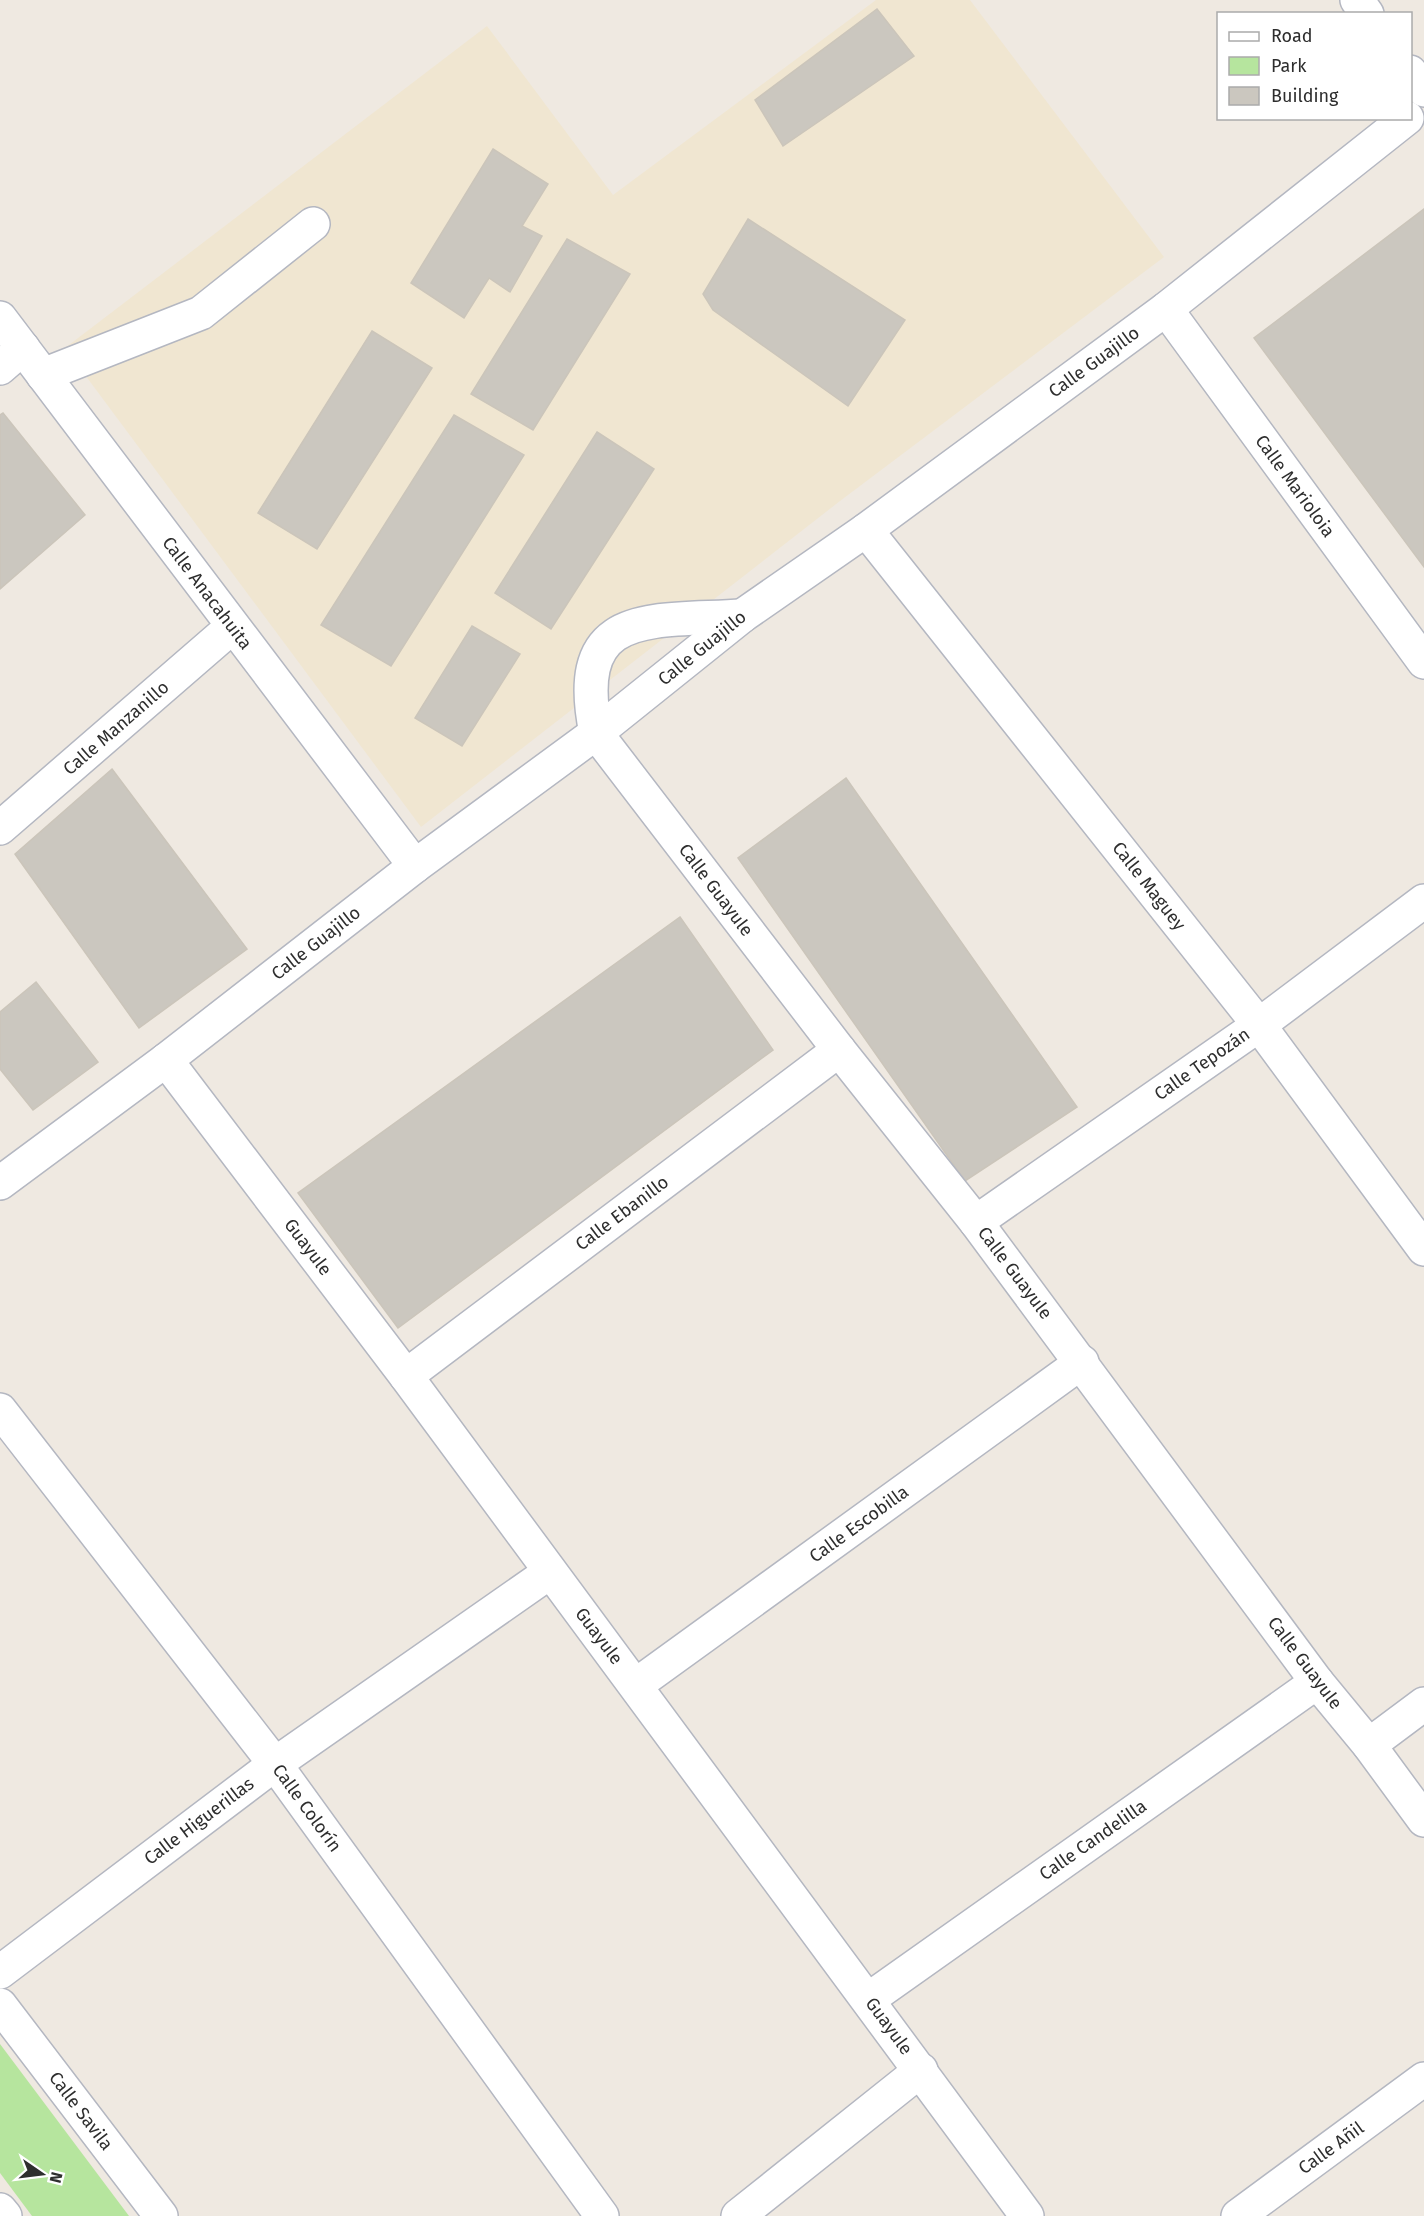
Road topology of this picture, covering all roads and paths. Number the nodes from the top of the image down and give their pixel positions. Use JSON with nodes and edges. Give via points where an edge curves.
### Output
{"nodes":[{"id":1,"x":1412,"y":75,"type":"edge"},
{"id":2,"x":1424,"y":90,"type":"edge"},
{"id":3,"x":1424,"y":105,"type":"edge"},
{"id":4,"x":1412,"y":115,"type":"edge"},
{"id":5,"x":1405,"y":120,"type":"edge"},
{"id":6,"x":313,"y":224,"type":"dead end"},
{"id":7,"x":1167,"y":309,"type":"junction"},
{"id":8,"x":0,"y":318,"type":"edge"},
{"id":9,"x":11,"y":358,"type":"edge"},
{"id":10,"x":43,"y":375,"type":"junction"},
{"id":11,"x":866,"y":530,"type":"junction"},
{"id":12,"x":742,"y":616,"type":"junction"},
{"id":13,"x":232,"y":627,"type":"junction"},
{"id":14,"x":1424,"y":663,"type":"edge"},
{"id":15,"x":596,"y":733,"type":"junction"},
{"id":16,"x":0,"y":828,"type":"edge"},
{"id":17,"x":415,"y":866,"type":"junction"},
{"id":18,"x":1424,"y":901,"type":"edge"},
{"id":19,"x":1258,"y":1024,"type":"junction"},
{"id":20,"x":838,"y":1050,"type":"junction"},
{"id":21,"x":166,"y":1060,"type":"junction"},
{"id":22,"x":0,"y":1182,"type":"edge"},
{"id":23,"x":976,"y":1222,"type":"junction"},
{"id":24,"x":1424,"y":1248,"type":"edge"},
{"id":25,"x":1082,"y":1362,"type":"junction"},
{"id":26,"x":406,"y":1376,"type":"junction"},
{"id":27,"x":0,"y":1410,"type":"edge"},
{"id":28,"x":550,"y":1572,"type":"junction"},
{"id":29,"x":1317,"y":1682,"type":"junction"},
{"id":30,"x":636,"y":1685,"type":"junction"},
{"id":31,"x":1424,"y":1704,"type":"edge"},
{"id":32,"x":1369,"y":1745,"type":"junction"},
{"id":33,"x":275,"y":1764,"type":"junction"},
{"id":34,"x":1424,"y":1820,"type":"edge"},
{"id":35,"x":0,"y":1972,"type":"edge"},
{"id":36,"x":869,"y":1999,"type":"junction"},
{"id":37,"x":0,"y":2005,"type":"edge"},
{"id":38,"x":921,"y":2070,"type":"junction"},
{"id":39,"x":1424,"y":2079,"type":"edge"},
{"id":40,"x":0,"y":2210,"type":"edge"},
{"id":41,"x":5,"y":2216,"type":"edge"},
{"id":42,"x":161,"y":2216,"type":"edge"},
{"id":43,"x":602,"y":2216,"type":"edge"},
{"id":44,"x":738,"y":2216,"type":"edge"},
{"id":45,"x":1028,"y":2216,"type":"edge"},
{"id":46,"x":1238,"y":2216,"type":"edge"}],
"edges":[{"from":1,"to":2,"type":"street"},
{"from":3,"to":4,"type":"street","name":"Calle Guajillo"},
{"from":5,"to":7,"type":"street","name":"Calle Guajillo"},
{"from":6,"to":10,"type":"street","via":[[201,313]]},
{"from":7,"to":11,"type":"street","name":"Calle Guajillo"},
{"from":7,"to":14,"type":"street","name":"Calle Marioloia"},
{"from":8,"to":9,"type":"street","name":"Calle Anacahuita"},
{"from":9,"to":10,"type":"street","name":"Calle Anacahuita"},
{"from":10,"to":13,"type":"street","name":"Calle Anacahuita"},
{"from":11,"to":12,"type":"street","name":"Calle Guajillo"},
{"from":11,"to":19,"type":"street","name":"Calle Maguey"},
{"from":12,"to":15,"type":"street","name":"Calle Guajillo"},
{"from":12,"to":15,"type":"street","via":[[635,624],[609,637],[594,663],[591,682],[589,700]]},
{"from":13,"to":16,"type":"street","name":"Calle Manzanillo"},
{"from":13,"to":17,"type":"street","name":"Calle Anacahuita"},
{"from":15,"to":17,"type":"street","name":"Calle Guajillo"},
{"from":15,"to":20,"type":"street","name":"Calle Guayule"},
{"from":17,"to":21,"type":"street","name":"Calle Guajillo"},
{"from":18,"to":19,"type":"street","name":"Calle Tepozán"},
{"from":19,"to":23,"type":"street","name":"Calle Tepozán"},
{"from":19,"to":24,"type":"street","name":"Calle Maguey"},
{"from":20,"to":23,"type":"street","name":"Calle Guayule"},
{"from":20,"to":26,"type":"street","name":"Calle Ebanillo"},
{"from":21,"to":22,"type":"street","name":"Calle Guajillo"},
{"from":21,"to":26,"type":"street","name":"Guayule"},
{"from":23,"to":25,"type":"street","name":"Calle Guayule"},
{"from":25,"to":29,"type":"street","name":"Calle Guayule"},
{"from":25,"to":30,"type":"street","name":"Calle Escobilla"},
{"from":26,"to":28,"type":"street","name":"Guayule"},
{"from":27,"to":33,"type":"street","name":"Calle Colorín"},
{"from":28,"to":30,"type":"street","name":"Guayule"},
{"from":28,"to":33,"type":"street","name":"Calle Higuerillas"},
{"from":29,"to":32,"type":"street","name":"Calle Guayule"},
{"from":29,"to":36,"type":"street","name":"Calle Candelilla"},
{"from":30,"to":36,"type":"street","name":"Guayule"},
{"from":31,"to":32,"type":"street"},
{"from":32,"to":34,"type":"street","name":"Calle Guayule"},
{"from":33,"to":35,"type":"street","name":"Calle Higuerillas"},
{"from":33,"to":43,"type":"street","name":"Calle Colorín"},
{"from":36,"to":38,"type":"street","name":"Guayule"},
{"from":37,"to":42,"type":"street","name":"Calle Savila"},
{"from":38,"to":44,"type":"street"},
{"from":38,"to":45,"type":"street","name":"Guayule"},
{"from":39,"to":46,"type":"street","name":"Calle Añil"},
{"from":40,"to":41,"type":"street"}]}
